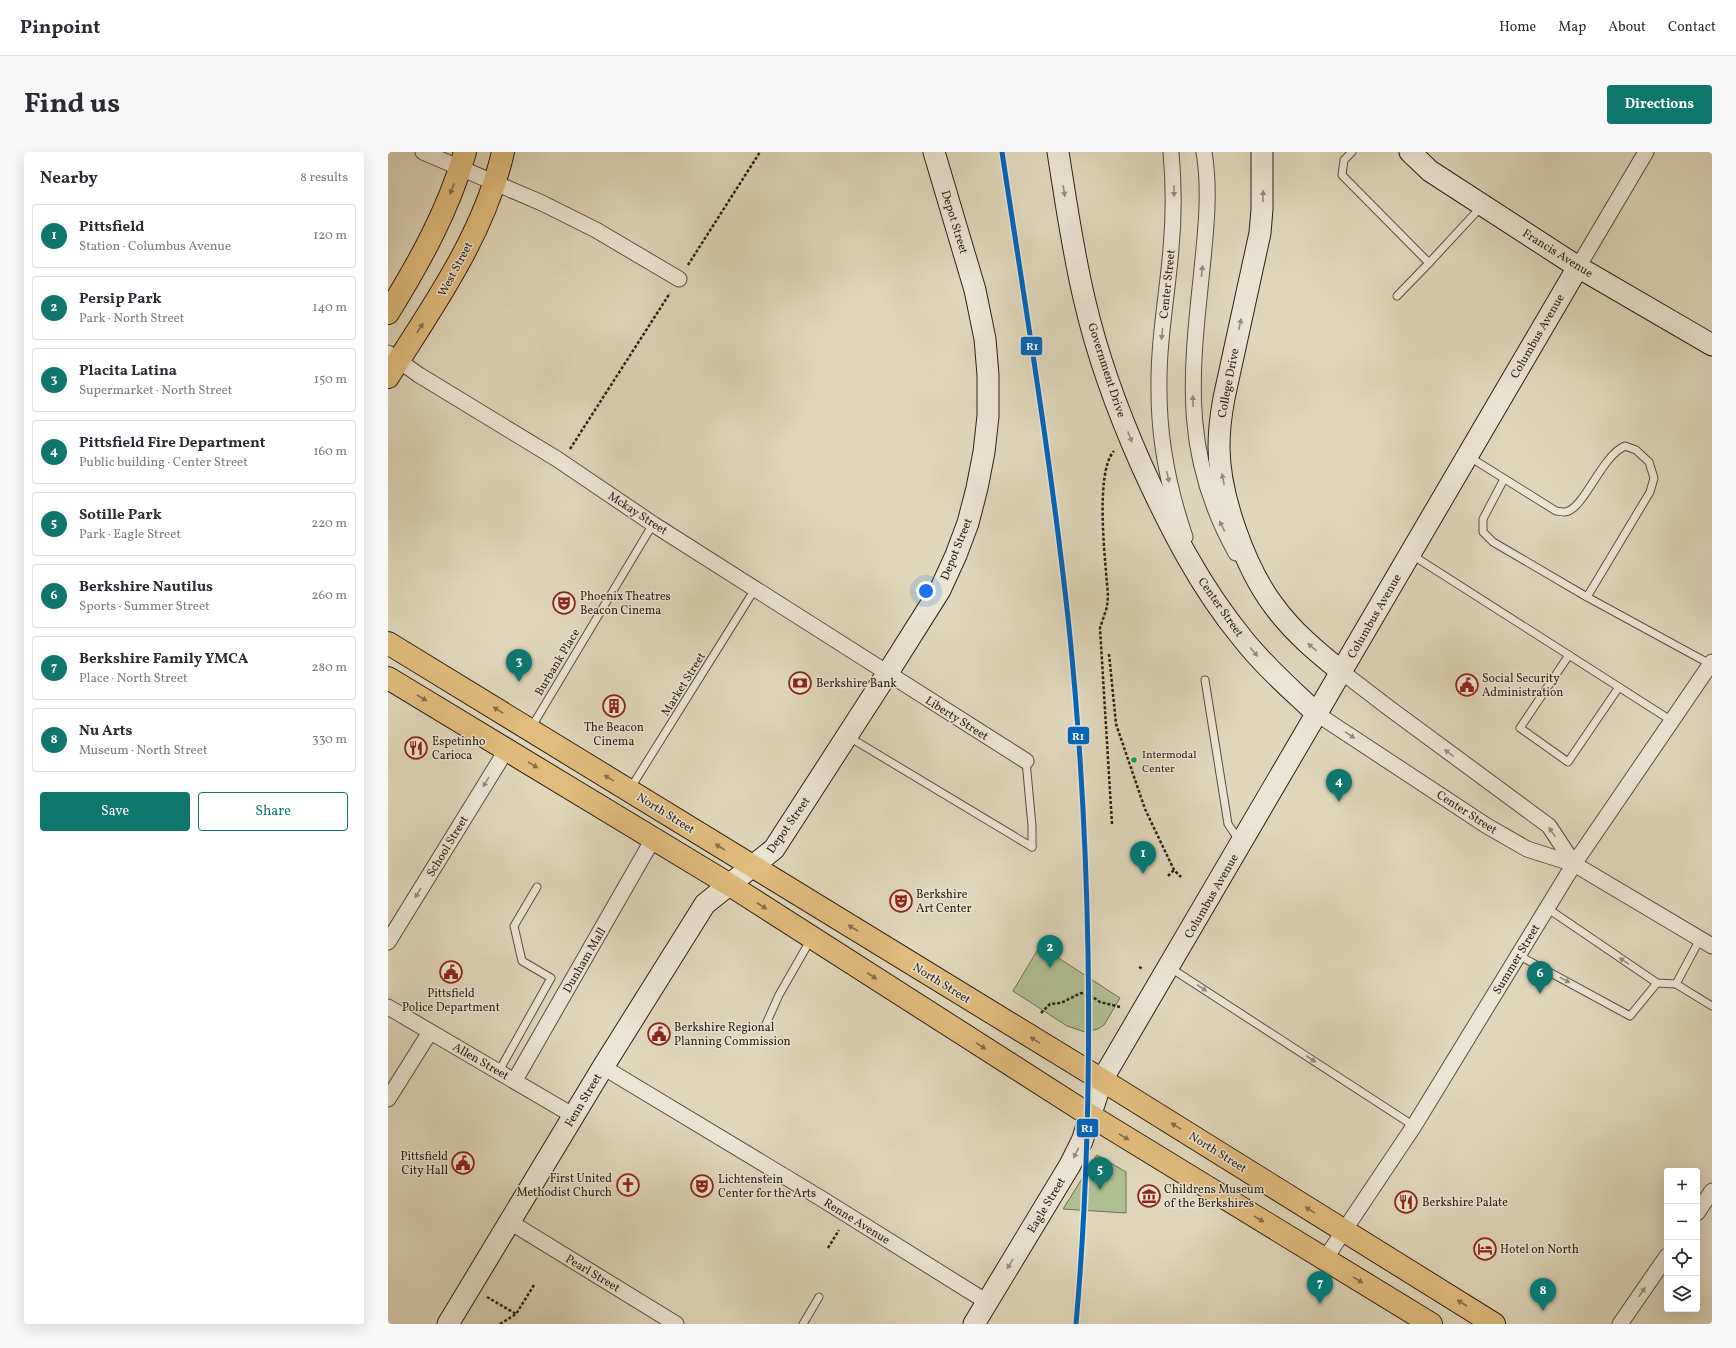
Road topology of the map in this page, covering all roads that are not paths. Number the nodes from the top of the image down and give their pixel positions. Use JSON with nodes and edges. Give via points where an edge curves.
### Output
{"nodes":[{"id":1,"x":423,"y":152,"type":"edge"},
{"id":2,"x":503,"y":152,"type":"edge"},
{"id":3,"x":934,"y":152,"type":"edge"},
{"id":4,"x":1058,"y":152,"type":"edge"},
{"id":5,"x":1171,"y":152,"type":"edge"},
{"id":6,"x":1204,"y":152,"type":"edge"},
{"id":7,"x":1262,"y":152,"type":"edge"},
{"id":8,"x":1352,"y":152,"type":"edge"},
{"id":9,"x":1410,"y":152,"type":"edge"},
{"id":10,"x":1646,"y":152,"type":"edge"},
{"id":11,"x":463,"y":160,"type":"edge"},
{"id":12,"x":495,"y":183,"type":"junction"},
{"id":13,"x":1482,"y":206,"type":"junction"},
{"id":14,"x":1429,"y":263,"type":"junction"},
{"id":15,"x":1578,"y":267,"type":"junction"},
{"id":16,"x":679,"y":279,"type":"road end"},
{"id":17,"x":1397,"y":296,"type":"dead end"},
{"id":18,"x":388,"y":313,"type":"edge"},
{"id":19,"x":1712,"y":346,"type":"edge"},
{"id":20,"x":392,"y":363,"type":"edge"},
{"id":21,"x":1468,"y":456,"type":"junction"},
{"id":22,"x":1504,"y":479,"type":"junction"},
{"id":23,"x":653,"y":524,"type":"junction"},
{"id":24,"x":1410,"y":554,"type":"junction"},
{"id":25,"x":1198,"y":575,"type":"junction"},
{"id":26,"x":755,"y":589,"type":"junction"},
{"id":27,"x":1588,"y":597,"type":"junction"},
{"id":28,"x":1273,"y":606,"type":"junction"},
{"id":29,"x":388,"y":643,"type":"edge"},
{"id":30,"x":1569,"y":655,"type":"junction"},
{"id":31,"x":1711,"y":663,"type":"edge"},
{"id":32,"x":1342,"y":672,"type":"junction"},
{"id":33,"x":887,"y":674,"type":"junction"},
{"id":34,"x":388,"y":678,"type":"edge"},
{"id":35,"x":1205,"y":680,"type":"dead end"},
{"id":36,"x":1619,"y":687,"type":"junction"},
{"id":37,"x":1317,"y":714,"type":"junction"},
{"id":38,"x":1672,"y":720,"type":"junction"},
{"id":39,"x":530,"y":730,"type":"junction"},
{"id":40,"x":847,"y":736,"type":"junction"},
{"id":41,"x":507,"y":749,"type":"junction"},
{"id":42,"x":1026,"y":762,"type":"joint"},
{"id":43,"x":629,"y":790,"type":"junction"},
{"id":44,"x":653,"y":839,"type":"junction"},
{"id":45,"x":1241,"y":843,"type":"junction"},
{"id":46,"x":1574,"y":864,"type":"junction"},
{"id":47,"x":753,"y":867,"type":"junction"},
{"id":48,"x":730,"y":885,"type":"junction"},
{"id":49,"x":537,"y":887,"type":"dead end"},
{"id":50,"x":1547,"y":908,"type":"junction"},
{"id":51,"x":812,"y":938,"type":"junction"},
{"id":52,"x":388,"y":942,"type":"edge"},
{"id":53,"x":1706,"y":942,"type":"edge"},
{"id":54,"x":1518,"y":955,"type":"junction"},
{"id":55,"x":1169,"y":966,"type":"junction"},
{"id":56,"x":1657,"y":983,"type":"junction"},
{"id":57,"x":1676,"y":984,"type":"junction"},
{"id":58,"x":1712,"y":1006,"type":"edge"},
{"id":59,"x":388,"y":1007,"type":"edge"},
{"id":60,"x":766,"y":1024,"type":"dead end"},
{"id":61,"x":430,"y":1032,"type":"junction"},
{"id":62,"x":603,"y":1067,"type":"junction"},
{"id":63,"x":498,"y":1071,"type":"junction"},
{"id":64,"x":515,"y":1080,"type":"junction"},
{"id":65,"x":1102,"y":1080,"type":"junction"},
{"id":66,"x":388,"y":1099,"type":"edge"},
{"id":67,"x":574,"y":1116,"type":"junction"},
{"id":68,"x":1091,"y":1116,"type":"junction"},
{"id":69,"x":1414,"y":1126,"type":"junction"},
{"id":70,"x":1712,"y":1191,"type":"edge"},
{"id":71,"x":1700,"y":1209,"type":"edge"},
{"id":72,"x":510,"y":1222,"type":"junction"},
{"id":73,"x":1343,"y":1230,"type":"junction"},
{"id":74,"x":1325,"y":1259,"type":"junction"},
{"id":75,"x":1664,"y":1260,"type":"edge"},
{"id":76,"x":819,"y":1297,"type":"dead end"},
{"id":77,"x":987,"y":1302,"type":"junction"},
{"id":78,"x":1491,"y":1323,"type":"edge"},
{"id":79,"x":448,"y":1324,"type":"edge"},
{"id":80,"x":676,"y":1324,"type":"edge"},
{"id":81,"x":803,"y":1324,"type":"edge"},
{"id":82,"x":974,"y":1324,"type":"edge"},
{"id":83,"x":1430,"y":1324,"type":"edge"},
{"id":84,"x":1620,"y":1324,"type":"edge"}],
"edges":[{"from":1,"to":11,"type":"street"},
{"from":2,"to":12,"type":"main road","name":"West Street"},
{"from":3,"to":33,"type":"street","name":"Depot Street","via":[[975,290],[984,332],[988,416],[977,488],[956,555],[940,590]]},
{"from":4,"to":25,"type":"street","name":"Government Drive","one_way":true,"via":[[1085,303],[1100,358],[1162,511]]},
{"from":5,"to":25,"type":"street","name":"Center Street","one_way":true,"via":[[1173,214],[1160,354],[1159,410],[1171,491]]},
{"from":28,"to":6,"type":"street","name":"Center Street","one_way":true,"via":[[1241,562],[1217,516],[1203,476],[1195,439],[1192,372],[1206,223]]},
{"from":28,"to":7,"type":"street","name":"College Drive","one_way":true,"via":[[1247,559],[1237,532],[1221,473],[1219,448],[1225,392],[1260,233]]},
{"from":8,"to":14,"type":"lane","via":[[1344,160],[1342,175]]},
{"from":9,"to":13,"type":"street","name":"Francis Avenue","via":[[1430,171]]},
{"from":10,"to":15,"type":"street","name":"Columbus Avenue"},
{"from":11,"to":12,"type":"street"},
{"from":11,"to":18,"type":"main road","one_way":true,"via":[[438,224]]},
{"from":12,"to":16,"type":"street","via":[[596,230]]},
{"from":20,"to":12,"type":"main road","name":"West Street","one_way":true,"via":[[442,293],[479,221]]},
{"from":13,"to":14,"type":"lane"},
{"from":13,"to":15,"type":"street","name":"Francis Avenue"},
{"from":14,"to":17,"type":"lane"},
{"from":15,"to":19,"type":"street","name":"Francis Avenue"},
{"from":15,"to":21,"type":"street","name":"Columbus Avenue"},
{"from":20,"to":23,"type":"street","name":"Mckay Street","via":[[420,375],[557,459]]},
{"from":21,"to":22,"type":"lane"},
{"from":21,"to":24,"type":"street","name":"Columbus Avenue"},
{"from":22,"to":27,"type":"lane","via":[[1483,520],[1483,532],[1493,542]]},
{"from":22,"to":27,"type":"lane","via":[[1556,511],[1566,512],[1577,505],[1610,456],[1618,449],[1625,446],[1636,450],[1649,462],[1654,478],[1650,492]]},
{"from":23,"to":26,"type":"street","name":"Mckay Street"},
{"from":23,"to":39,"type":"lane","name":"Burbank Place"},
{"from":24,"to":30,"type":"lane"},
{"from":24,"to":32,"type":"street","name":"Columbus Avenue"},
{"from":25,"to":37,"type":"street","name":"Center Street","one_way":true,"via":[[1247,644]]},
{"from":26,"to":33,"type":"street","name":"Mckay Street"},
{"from":26,"to":43,"type":"lane","name":"Market Street"},
{"from":27,"to":31,"type":"lane"},
{"from":32,"to":28,"type":"street","name":"Center Street","one_way":true,"via":[[1305,641]]},
{"from":39,"to":29,"type":"main road","name":"North Street","one_way":true},
{"from":30,"to":36,"type":"lane"},
{"from":30,"to":36,"type":"lane","via":[[1520,728],[1568,762]]},
{"from":31,"to":38,"type":"street","name":"Summer Street"},
{"from":32,"to":37,"type":"street","name":"Columbus Avenue"},
{"from":46,"to":32,"type":"street","name":"Center Street","one_way":true,"via":[[1549,826]]},
{"from":33,"to":40,"type":"street","name":"Depot Street"},
{"from":33,"to":42,"type":"street","name":"Liberty Street"},
{"from":34,"to":41,"type":"main road","one_way":true},
{"from":35,"to":45,"type":"lane","via":[[1228,824]]},
{"from":36,"to":38,"type":"lane"},
{"from":37,"to":45,"type":"street","name":"Columbus Avenue"},
{"from":37,"to":46,"type":"street","name":"Center Street","one_way":true,"via":[[1487,826],[1527,849]]},
{"from":38,"to":46,"type":"street","name":"Summer Street"},
{"from":43,"to":39,"type":"main road","name":"North Street","one_way":true},
{"from":40,"to":42,"type":"lane","via":[[1032,847]]},
{"from":40,"to":47,"type":"street","name":"Depot Street","via":[[774,849]]},
{"from":41,"to":44,"type":"main road","one_way":true},
{"from":41,"to":52,"type":"street","name":"School Street","one_way":true},
{"from":47,"to":43,"type":"main road","name":"North Street","one_way":true},
{"from":44,"to":48,"type":"main road"},
{"from":44,"to":64,"type":"street","name":"Dunham Mall"},
{"from":45,"to":55,"type":"street","name":"Columbus Avenue"},
{"from":46,"to":50,"type":"street","name":"Summer Street"},
{"from":46,"to":53,"type":"street","name":"Center Street"},
{"from":47,"to":48,"type":"street","name":"Depot Street"},
{"from":65,"to":47,"type":"main road","name":"North Street","one_way":true},
{"from":48,"to":51,"type":"main road","one_way":true},
{"from":48,"to":62,"type":"street","name":"Fenn Street","via":[[705,904]]},
{"from":49,"to":63,"type":"lane","via":[[514,926],[522,961],[551,978]]},
{"from":50,"to":54,"type":"street","name":"Summer Street"},
{"from":56,"to":50,"type":"lane","one_way":true},
{"from":51,"to":60,"type":"lane","via":[[779,995]]},
{"from":51,"to":68,"type":"main road","one_way":true},
{"from":53,"to":57,"type":"lane"},
{"from":54,"to":56,"type":"lane","one_way":true,"via":[[1630,1016]]},
{"from":54,"to":69,"type":"street","name":"Summer Street"},
{"from":55,"to":65,"type":"street","name":"Columbus Avenue"},
{"from":55,"to":69,"type":"lane","one_way":true},
{"from":56,"to":57,"type":"lane"},
{"from":57,"to":58,"type":"lane"},
{"from":59,"to":61,"type":"street","name":"Allen Street"},
{"from":61,"to":63,"type":"street","name":"Allen Street"},
{"from":61,"to":66,"type":"street"},
{"from":62,"to":67,"type":"street","name":"Fenn Street"},
{"from":62,"to":77,"type":"street","name":"Renne Avenue"},
{"from":63,"to":64,"type":"street","name":"Allen Street"},
{"from":64,"to":67,"type":"street","name":"Allen Street"},
{"from":65,"to":68,"type":"street","name":"Eagle Street"},
{"from":73,"to":65,"type":"main road","name":"North Street","one_way":true},
{"from":67,"to":72,"type":"street","name":"Fenn Street"},
{"from":68,"to":74,"type":"main road","one_way":true},
{"from":68,"to":77,"type":"street","name":"Eagle Street","one_way":true,"via":[[1070,1165]]},
{"from":69,"to":73,"type":"street","name":"Summer Street"},
{"from":70,"to":71,"type":"street"},
{"from":72,"to":79,"type":"street","name":"Fenn Street"},
{"from":72,"to":80,"type":"street","name":"Pearl Street"},
{"from":73,"to":74,"type":"street","name":"Summer Street"},
{"from":78,"to":73,"type":"main road","name":"North Street","one_way":true},
{"from":74,"to":83,"type":"main road","one_way":true},
{"from":84,"to":75,"type":"street","one_way":true},
{"from":76,"to":81,"type":"lane"},
{"from":77,"to":82,"type":"street","name":"Eagle Street"}]}
